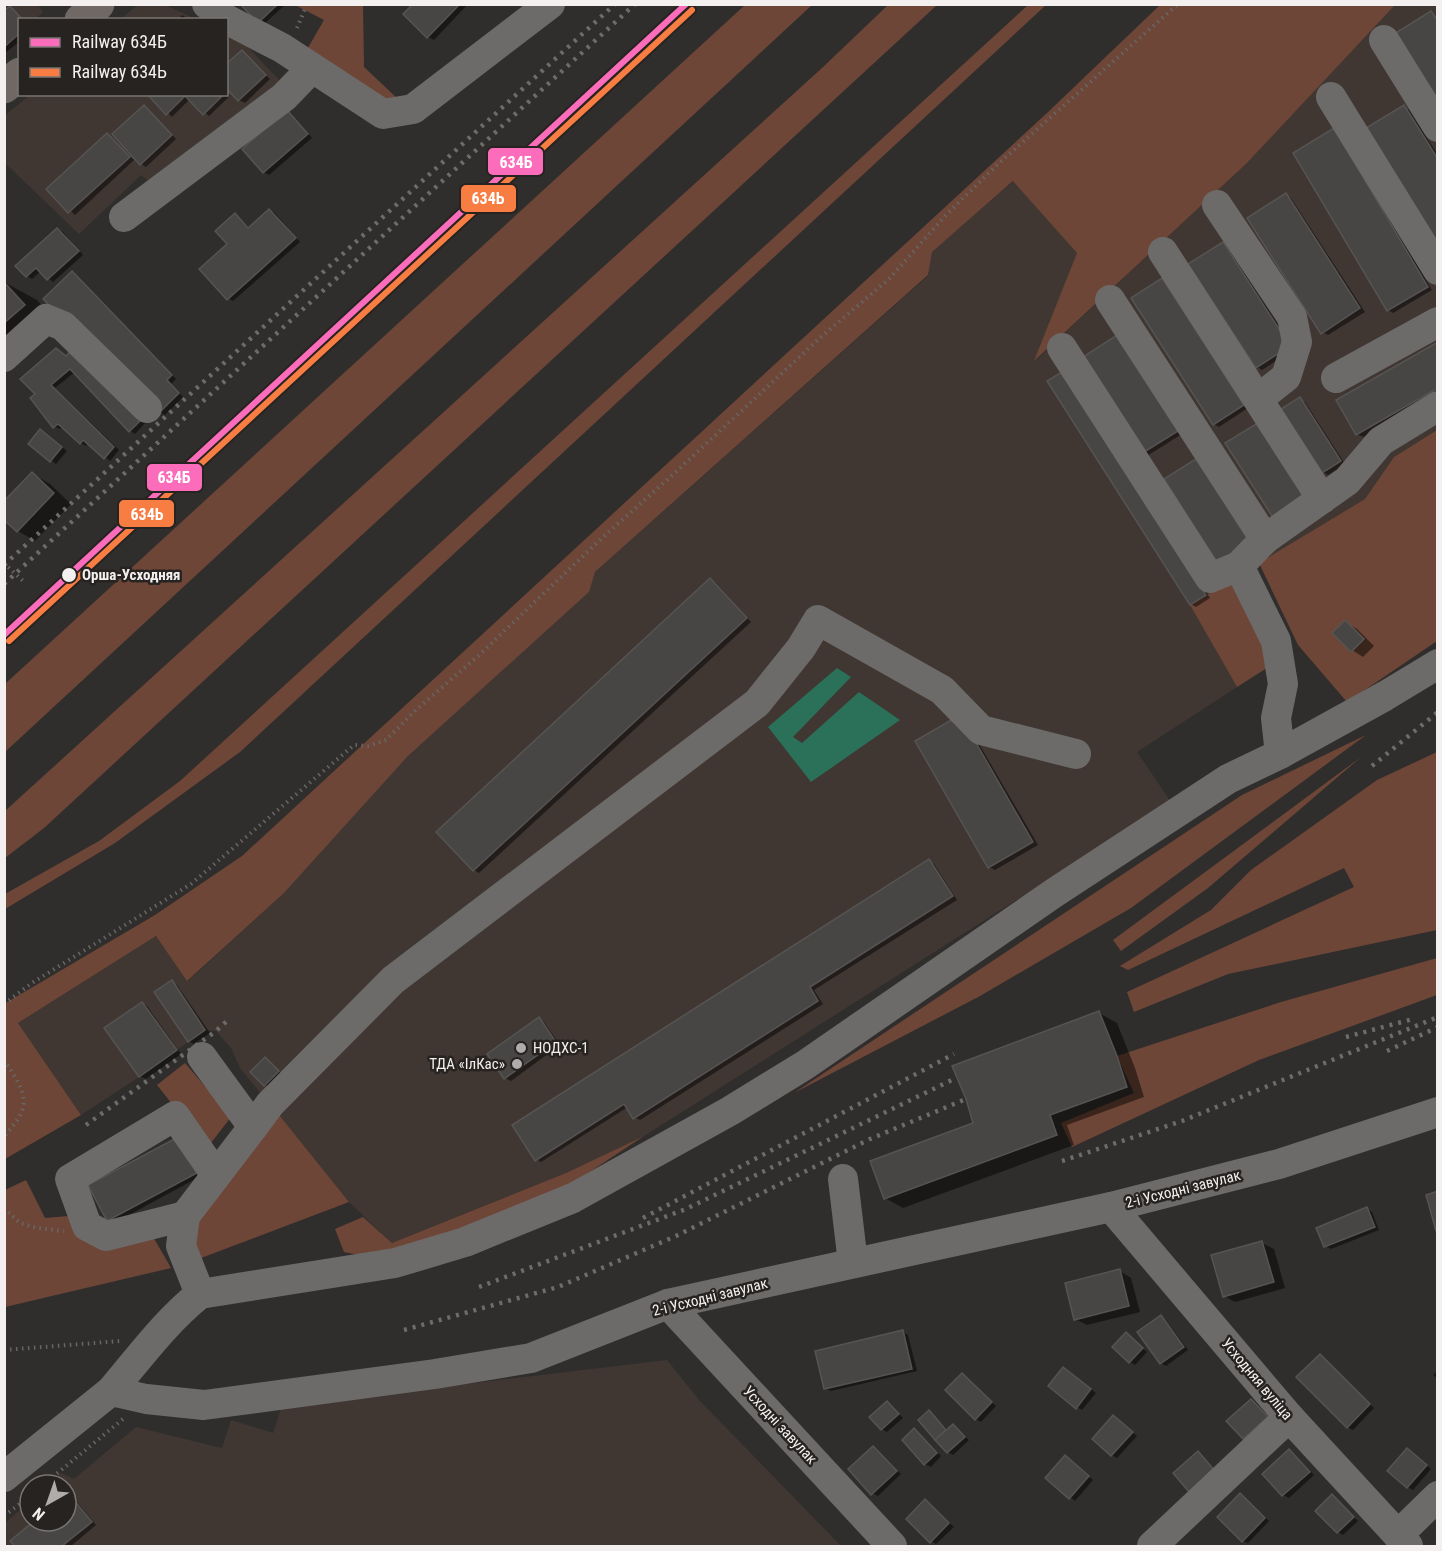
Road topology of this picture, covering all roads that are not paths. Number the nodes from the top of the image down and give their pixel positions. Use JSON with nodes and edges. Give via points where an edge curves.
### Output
{"nodes":[{"id":1,"x":98,"y":4,"type":"edge"},
{"id":2,"x":207,"y":4,"type":"edge"},
{"id":3,"x":550,"y":4,"type":"edge"},
{"id":4,"x":83,"y":18,"type":"edge"},
{"id":5,"x":225,"y":18,"type":"edge"},
{"id":6,"x":228,"y":20,"type":"edge"},
{"id":7,"x":1384,"y":40,"type":"dead end"},
{"id":8,"x":312,"y":68,"type":"junction"},
{"id":9,"x":18,"y":76,"type":"edge"},
{"id":10,"x":4,"y":87,"type":"edge"},
{"id":11,"x":1331,"y":97,"type":"dead end"},
{"id":12,"x":1437,"y":127,"type":"edge"},
{"id":13,"x":1217,"y":205,"type":"dead end"},
{"id":14,"x":124,"y":217,"type":"dead end"},
{"id":15,"x":1163,"y":252,"type":"dead end"},
{"id":16,"x":1437,"y":270,"type":"edge"},
{"id":17,"x":1110,"y":300,"type":"dead end"},
{"id":18,"x":1437,"y":321,"type":"edge"},
{"id":19,"x":1062,"y":348,"type":"dead end"},
{"id":20,"x":4,"y":357,"type":"edge"},
{"id":21,"x":1336,"y":378,"type":"dead end"},
{"id":22,"x":1258,"y":399,"type":"junction"},
{"id":23,"x":1437,"y":406,"type":"edge"},
{"id":24,"x":147,"y":408,"type":"dead end"},
{"id":25,"x":1322,"y":499,"type":"junction"},
{"id":26,"x":1265,"y":539,"type":"junction"},
{"id":27,"x":1239,"y":566,"type":"junction"},
{"id":28,"x":1437,"y":664,"type":"edge"},
{"id":29,"x":1076,"y":754,"type":"dead end"},
{"id":30,"x":1280,"y":754,"type":"junction"},
{"id":31,"x":202,"y":1058,"type":"dead end"},
{"id":32,"x":1437,"y":1113,"type":"edge"},
{"id":33,"x":253,"y":1127,"type":"junction"},
{"id":34,"x":216,"y":1175,"type":"junction"},
{"id":35,"x":843,"y":1179,"type":"dead end"},
{"id":36,"x":1112,"y":1207,"type":"junction"},
{"id":37,"x":185,"y":1216,"type":"junction"},
{"id":38,"x":853,"y":1263,"type":"junction"},
{"id":39,"x":200,"y":1294,"type":"junction"},
{"id":40,"x":668,"y":1304,"type":"junction"},
{"id":41,"x":111,"y":1390,"type":"junction"},
{"id":42,"x":1289,"y":1418,"type":"junction"},
{"id":43,"x":4,"y":1477,"type":"edge"},
{"id":44,"x":1437,"y":1496,"type":"edge"},
{"id":45,"x":1403,"y":1541,"type":"edge"},
{"id":46,"x":892,"y":1546,"type":"edge"},
{"id":47,"x":1152,"y":1546,"type":"edge"}],
"edges":[{"from":1,"to":4,"type":"main road"},
{"from":2,"to":5,"type":"street"},
{"from":3,"to":8,"type":"street","via":[[413,110],[383,114]]},
{"from":6,"to":8,"type":"street"},
{"from":7,"to":12,"type":"street"},
{"from":8,"to":14,"type":"street","via":[[284,97]]},
{"from":9,"to":10,"type":"main road"},
{"from":11,"to":16,"type":"street"},
{"from":13,"to":22,"type":"street","via":[[1292,317],[1297,342],[1286,377]]},
{"from":15,"to":22,"type":"street"},
{"from":17,"to":26,"type":"street"},
{"from":18,"to":21,"type":"street"},
{"from":19,"to":27,"type":"street","via":[[1210,578]]},
{"from":20,"to":24,"type":"street","via":[[46,319],[63,326]]},
{"from":22,"to":25,"type":"street"},
{"from":23,"to":25,"type":"street","via":[[1381,441],[1347,481]]},
{"from":25,"to":26,"type":"street"},
{"from":26,"to":27,"type":"street"},
{"from":27,"to":30,"type":"street","via":[[1276,641],[1282,684],[1276,718]]},
{"from":28,"to":30,"type":"street"},
{"from":29,"to":33,"type":"street","via":[[981,729],[942,690],[818,620],[757,703],[393,980],[270,1104]]},
{"from":30,"to":39,"type":"street","via":[[1228,778],[805,1065],[573,1198],[465,1242],[395,1263]]},
{"from":31,"to":33,"type":"street"},
{"from":32,"to":36,"type":"street","name":"2-і Усходні завулак","via":[[1279,1164]]},
{"from":33,"to":34,"type":"street"},
{"from":34,"to":37,"type":"street"},
{"from":34,"to":37,"type":"street","via":[[175,1116],[70,1179],[87,1226],[106,1236]]},
{"from":35,"to":38,"type":"street"},
{"from":36,"to":38,"type":"street","name":"2-і Усходні завулак"},
{"from":36,"to":42,"type":"street","name":"Усходняя вуліца"},
{"from":37,"to":39,"type":"street","via":[[181,1246]]},
{"from":38,"to":40,"type":"street","name":"2-і Усходні завулак"},
{"from":39,"to":41,"type":"street","via":[[178,1312]]},
{"from":40,"to":41,"type":"street","name":"2-і Усходні завулак","via":[[531,1358],[435,1374],[204,1405],[146,1399]]},
{"from":40,"to":46,"type":"street","name":"Усходні завулак"},
{"from":41,"to":43,"type":"street"},
{"from":42,"to":45,"type":"street","name":"Усходняя вуліца"},
{"from":42,"to":47,"type":"street"},
{"from":44,"to":45,"type":"street"}]}
